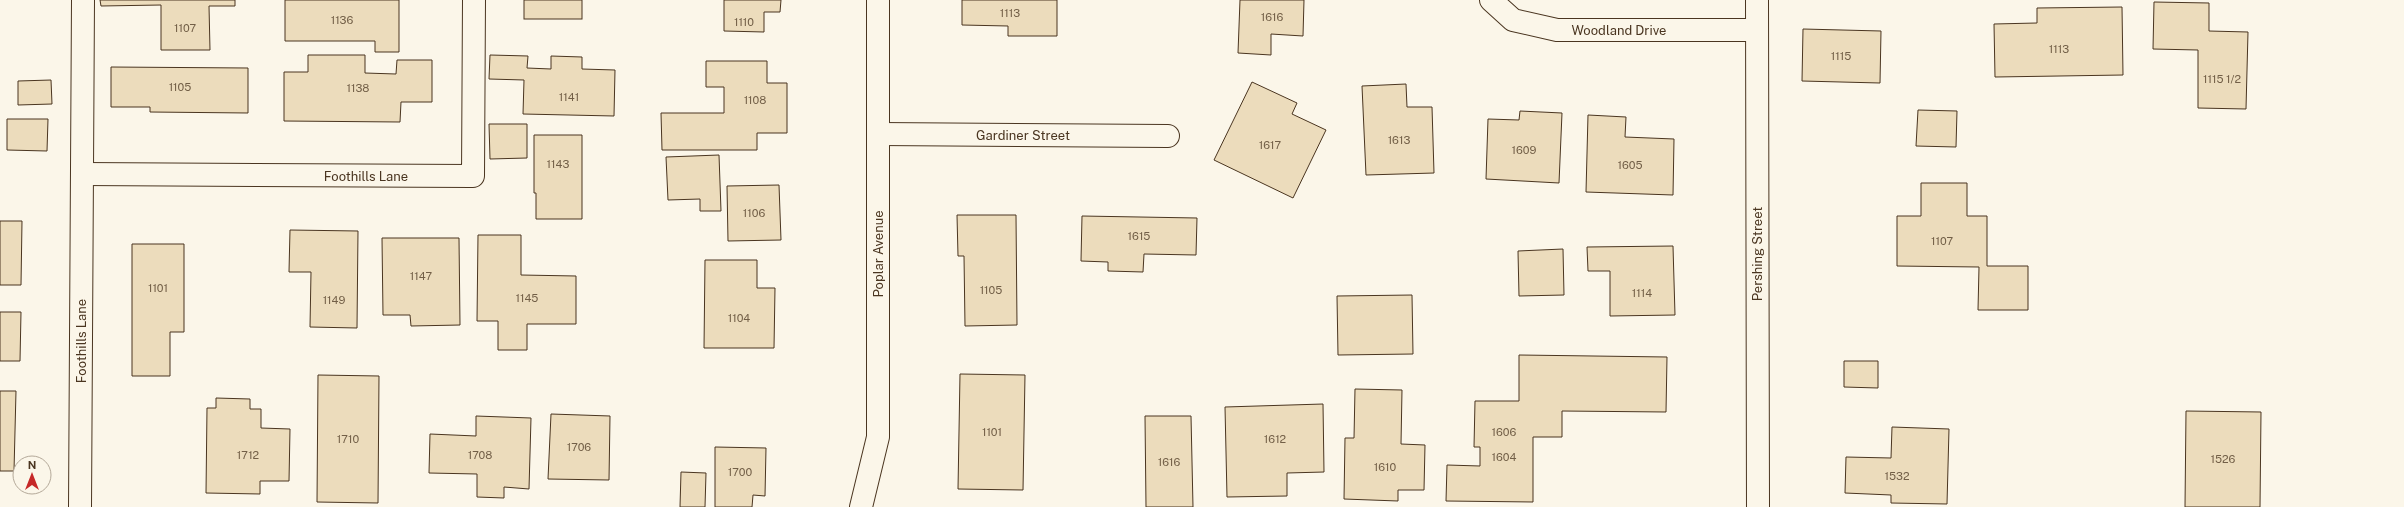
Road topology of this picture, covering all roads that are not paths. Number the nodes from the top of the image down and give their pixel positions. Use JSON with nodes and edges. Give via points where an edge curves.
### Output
{"nodes":[{"id":1,"x":83,"y":0,"type":"edge"},
{"id":2,"x":474,"y":0,"type":"edge"},
{"id":3,"x":878,"y":0,"type":"edge"},
{"id":4,"x":1491,"y":0,"type":"edge"},
{"id":5,"x":1757,"y":0,"type":"edge"},
{"id":6,"x":1757,"y":30,"type":"junction"},
{"id":7,"x":879,"y":134,"type":"junction"},
{"id":8,"x":1168,"y":136,"type":"dead end"},
{"id":9,"x":82,"y":174,"type":"junction"},
{"id":10,"x":80,"y":507,"type":"edge"},
{"id":11,"x":861,"y":507,"type":"edge"},
{"id":12,"x":1758,"y":507,"type":"edge"}],
"edges":[{"from":1,"to":9,"type":"street","name":"Foothills Lane"},
{"from":2,"to":9,"type":"street","name":"Foothills Lane","via":[[473,176]]},
{"from":3,"to":7,"type":"street","name":"Poplar Avenue"},
{"from":4,"to":6,"type":"street","name":"Woodland Drive","via":[[1513,20],[1557,30]]},
{"from":5,"to":6,"type":"street","name":"Pershing Street"},
{"from":6,"to":12,"type":"street","name":"Pershing Street"},
{"from":7,"to":8,"type":"street","name":"Gardiner Street"},
{"from":7,"to":11,"type":"street","name":"Poplar Avenue","via":[[878,437]]},
{"from":9,"to":10,"type":"street","name":"Foothills Lane"}]}
